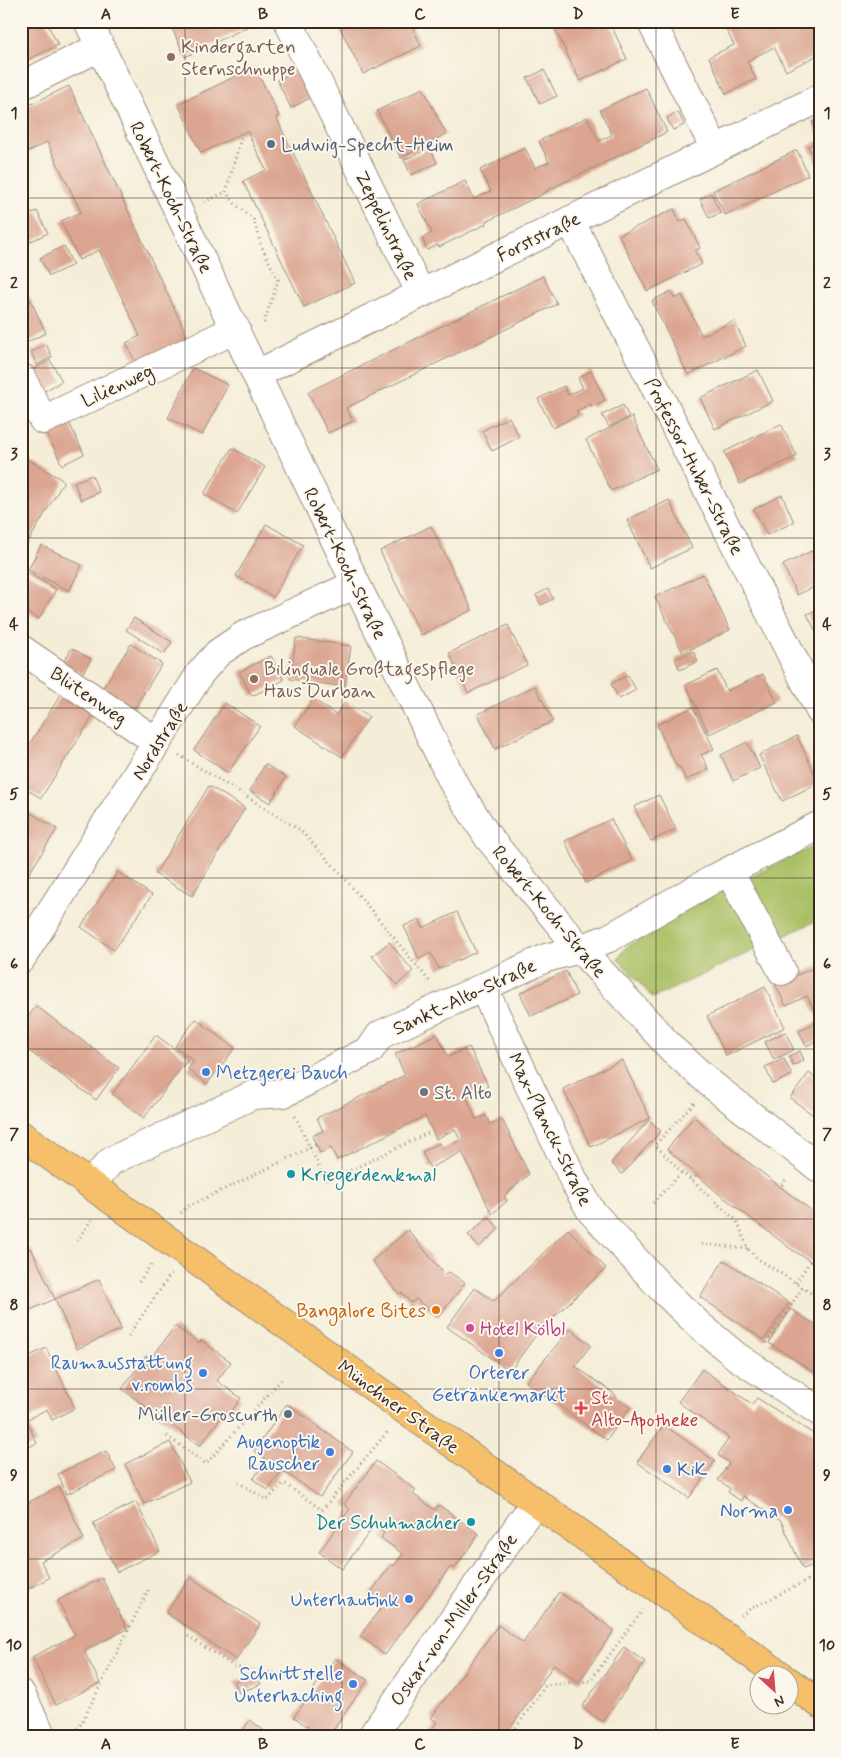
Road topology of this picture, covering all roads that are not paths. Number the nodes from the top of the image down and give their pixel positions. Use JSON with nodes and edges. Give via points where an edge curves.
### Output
{"nodes":[{"id":1,"x":88,"y":21,"type":"edge"},
{"id":2,"x":288,"y":21,"type":"edge"},
{"id":3,"x":651,"y":21,"type":"edge"},
{"id":4,"x":100,"y":47,"type":"junction"},
{"id":5,"x":21,"y":86,"type":"edge"},
{"id":6,"x":820,"y":98,"type":"edge"},
{"id":7,"x":715,"y":149,"type":"junction"},
{"id":8,"x":570,"y":220,"type":"junction"},
{"id":9,"x":421,"y":294,"type":"junction"},
{"id":10,"x":246,"y":351,"type":"junction"},
{"id":11,"x":21,"y":377,"type":"edge"},
{"id":12,"x":356,"y":584,"type":"junction"},
{"id":13,"x":21,"y":649,"type":"edge"},
{"id":14,"x":820,"y":710,"type":"edge"},
{"id":15,"x":157,"y":742,"type":"junction"},
{"id":16,"x":820,"y":825,"type":"edge"},
{"id":17,"x":729,"y":871,"type":"junction"},
{"id":18,"x":580,"y":949,"type":"junction"},
{"id":19,"x":21,"y":959,"type":"edge"},
{"id":20,"x":782,"y":971,"type":"dead end"},
{"id":21,"x":483,"y":988,"type":"junction"},
{"id":22,"x":25,"y":1144,"type":"edge"},
{"id":23,"x":820,"y":1170,"type":"edge"},
{"id":24,"x":91,"y":1184,"type":"junction"},
{"id":25,"x":820,"y":1412,"type":"edge"},
{"id":26,"x":535,"y":1502,"type":"junction"},
{"id":27,"x":765,"y":1664,"type":"edge"},
{"id":28,"x":798,"y":1689,"type":"edge"},
{"id":29,"x":21,"y":1694,"type":"edge"},
{"id":30,"x":820,"y":1704,"type":"edge"},
{"id":31,"x":53,"y":1734,"type":"edge"},
{"id":32,"x":372,"y":1736,"type":"edge"}],
"edges":[{"from":1,"to":4,"type":"street","name":"Robert-Koch-Straße"},
{"from":2,"to":9,"type":"street","name":"Zeppelinstraße"},
{"from":3,"to":7,"type":"street"},
{"from":4,"to":5,"type":"street"},
{"from":4,"to":10,"type":"street","name":"Robert-Koch-Straße"},
{"from":6,"to":7,"type":"street","name":"Forststraße"},
{"from":7,"to":8,"type":"street","name":"Forststraße"},
{"from":8,"to":9,"type":"street","name":"Forststraße"},
{"from":8,"to":14,"type":"street","name":"Professor-Huber-Straße"},
{"from":9,"to":10,"type":"street","name":"Forststraße"},
{"from":10,"to":11,"type":"street","name":"Lilienweg","via":[[42,420]]},
{"from":10,"to":12,"type":"street","name":"Robert-Koch-Straße"},
{"from":12,"to":15,"type":"street","name":"Nordstraße","via":[[243,636],[218,653],[201,672]]},
{"from":12,"to":18,"type":"street","name":"Robert-Koch-Straße","via":[[454,784],[488,837]]},
{"from":13,"to":15,"type":"street","name":"Blütenweg"},
{"from":15,"to":19,"type":"street","name":"Nordstraße"},
{"from":16,"to":17,"type":"street","name":"Sankt-Alto-Straße"},
{"from":17,"to":18,"type":"street","name":"Sankt-Alto-Straße","via":[[609,938]]},
{"from":17,"to":20,"type":"street"},
{"from":18,"to":21,"type":"street","name":"Sankt-Alto-Straße","via":[[546,958]]},
{"from":18,"to":23,"type":"street","name":"Robert-Koch-Straße","via":[[673,1050]]},
{"from":21,"to":24,"type":"street","name":"Sankt-Alto-Straße","via":[[380,1035],[370,1050],[284,1093],[253,1095],[114,1159]]},
{"from":21,"to":25,"type":"street","name":"Max-Planck-Straße","via":[[591,1211],[698,1324],[736,1356]]},
{"from":22,"to":24,"type":"main road","name":"Münchner Straße"},
{"from":24,"to":26,"type":"main road","name":"Münchner Straße"},
{"from":26,"to":27,"type":"main road","name":"Münchner Straße"},
{"from":26,"to":32,"type":"street","name":"Oskar-von-Miller-Straße"},
{"from":28,"to":30,"type":"main road"},
{"from":29,"to":31,"type":"street"}]}
